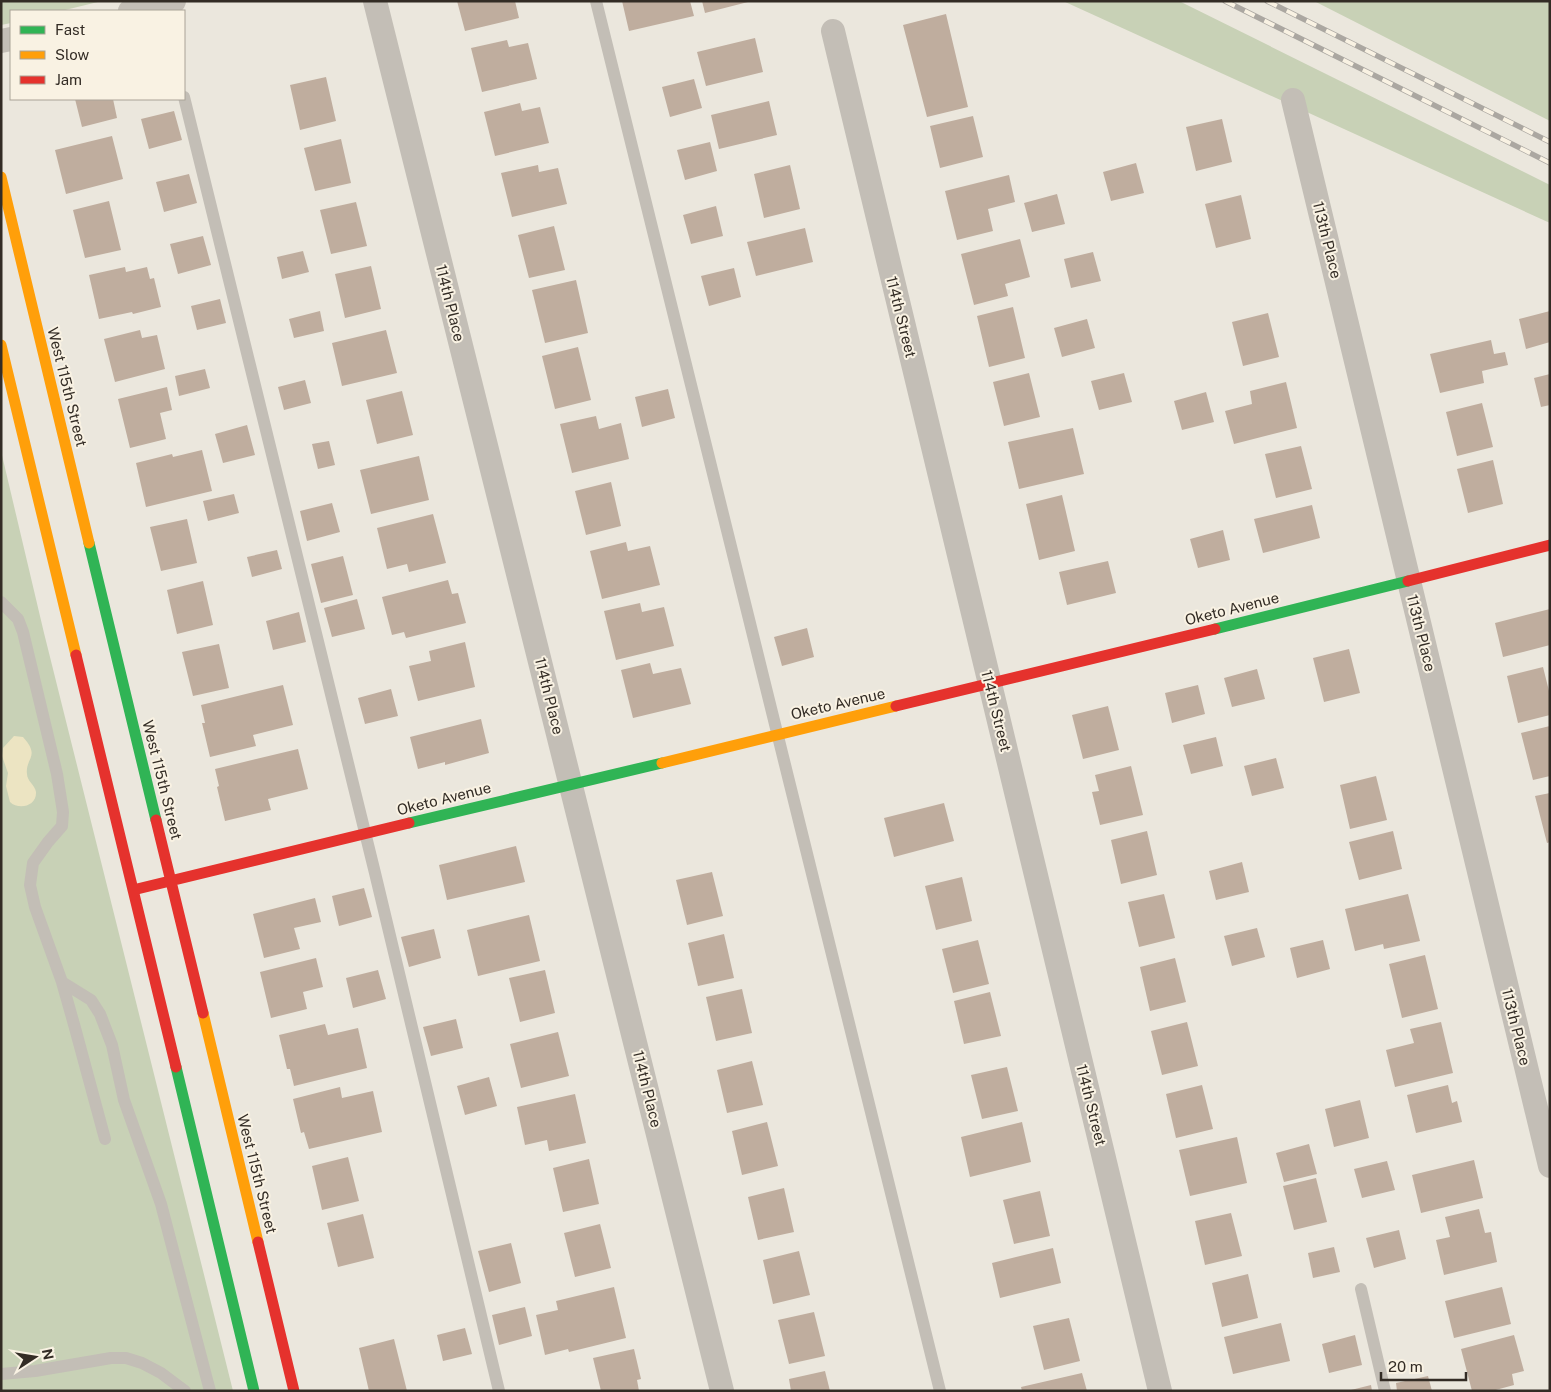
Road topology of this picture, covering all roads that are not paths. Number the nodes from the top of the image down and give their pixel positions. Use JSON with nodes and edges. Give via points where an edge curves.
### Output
{"nodes":[{"id":1,"x":375,"y":1,"type":"edge"},
{"id":2,"x":596,"y":1,"type":"edge"},
{"id":3,"x":166,"y":6,"type":"edge"},
{"id":4,"x":137,"y":10,"type":"edge"},
{"id":5,"x":832,"y":31,"type":"dead end"},
{"id":6,"x":185,"y":100,"type":"edge"},
{"id":7,"x":1293,"y":100,"type":"dead end"},
{"id":8,"x":1,"y":177,"type":"edge"},
{"id":9,"x":1,"y":345,"type":"edge"},
{"id":10,"x":1550,"y":545,"type":"edge"},
{"id":11,"x":1408,"y":580,"type":"junction"},
{"id":12,"x":1,"y":602,"type":"edge"},
{"id":13,"x":990,"y":684,"type":"junction"},
{"id":14,"x":777,"y":734,"type":"junction"},
{"id":15,"x":571,"y":784,"type":"junction"},
{"id":16,"x":365,"y":834,"type":"junction"},
{"id":17,"x":171,"y":881,"type":"junction"},
{"id":18,"x":133,"y":890,"type":"junction"},
{"id":19,"x":62,"y":982,"type":"junction"},
{"id":20,"x":105,"y":1139,"type":"dead end"},
{"id":21,"x":1550,"y":1166,"type":"edge"},
{"id":22,"x":1361,"y":1289,"type":"dead end"},
{"id":23,"x":1,"y":1374,"type":"edge"},
{"id":24,"x":185,"y":1391,"type":"edge"},
{"id":25,"x":210,"y":1391,"type":"edge"},
{"id":26,"x":254,"y":1391,"type":"edge"},
{"id":27,"x":294,"y":1391,"type":"edge"},
{"id":28,"x":500,"y":1391,"type":"edge"},
{"id":29,"x":722,"y":1391,"type":"edge"},
{"id":30,"x":940,"y":1391,"type":"edge"},
{"id":31,"x":1160,"y":1391,"type":"edge"},
{"id":32,"x":1385,"y":1391,"type":"edge"}],
"edges":[{"from":1,"to":15,"type":"street","name":"114th Place"},
{"from":2,"to":14,"type":"lane"},
{"from":3,"to":4,"type":"street"},
{"from":5,"to":13,"type":"street","name":"114th Street"},
{"from":6,"to":16,"type":"lane"},
{"from":7,"to":11,"type":"street","name":"113th Place"},
{"from":8,"to":17,"type":"street","name":"West 115th Street"},
{"from":9,"to":18,"type":"street"},
{"from":10,"to":11,"type":"street","name":"Oketo Avenue"},
{"from":11,"to":13,"type":"street","name":"Oketo Avenue"},
{"from":11,"to":21,"type":"street","name":"113th Place"},
{"from":12,"to":19,"type":"lane","via":[[18,619],[23,632],[57,774],[62,826],[33,863],[30,885]]},
{"from":13,"to":14,"type":"street","name":"Oketo Avenue"},
{"from":13,"to":31,"type":"street","name":"114th Street"},
{"from":14,"to":15,"type":"street","name":"Oketo Avenue"},
{"from":14,"to":30,"type":"lane"},
{"from":15,"to":16,"type":"street","name":"Oketo Avenue"},
{"from":15,"to":29,"type":"street","name":"114th Place"},
{"from":16,"to":17,"type":"street","name":"Oketo Avenue"},
{"from":16,"to":28,"type":"lane"},
{"from":17,"to":18,"type":"street","name":"Oketo Avenue"},
{"from":17,"to":27,"type":"street","name":"West 115th Street"},
{"from":18,"to":26,"type":"street"},
{"from":19,"to":20,"type":"lane"},
{"from":19,"to":25,"type":"lane","via":[[92,1000],[112,1045],[124,1100],[161,1204]]},
{"from":22,"to":32,"type":"lane"},
{"from":23,"to":24,"type":"lane","via":[[126,1358],[161,1373]]}]}
